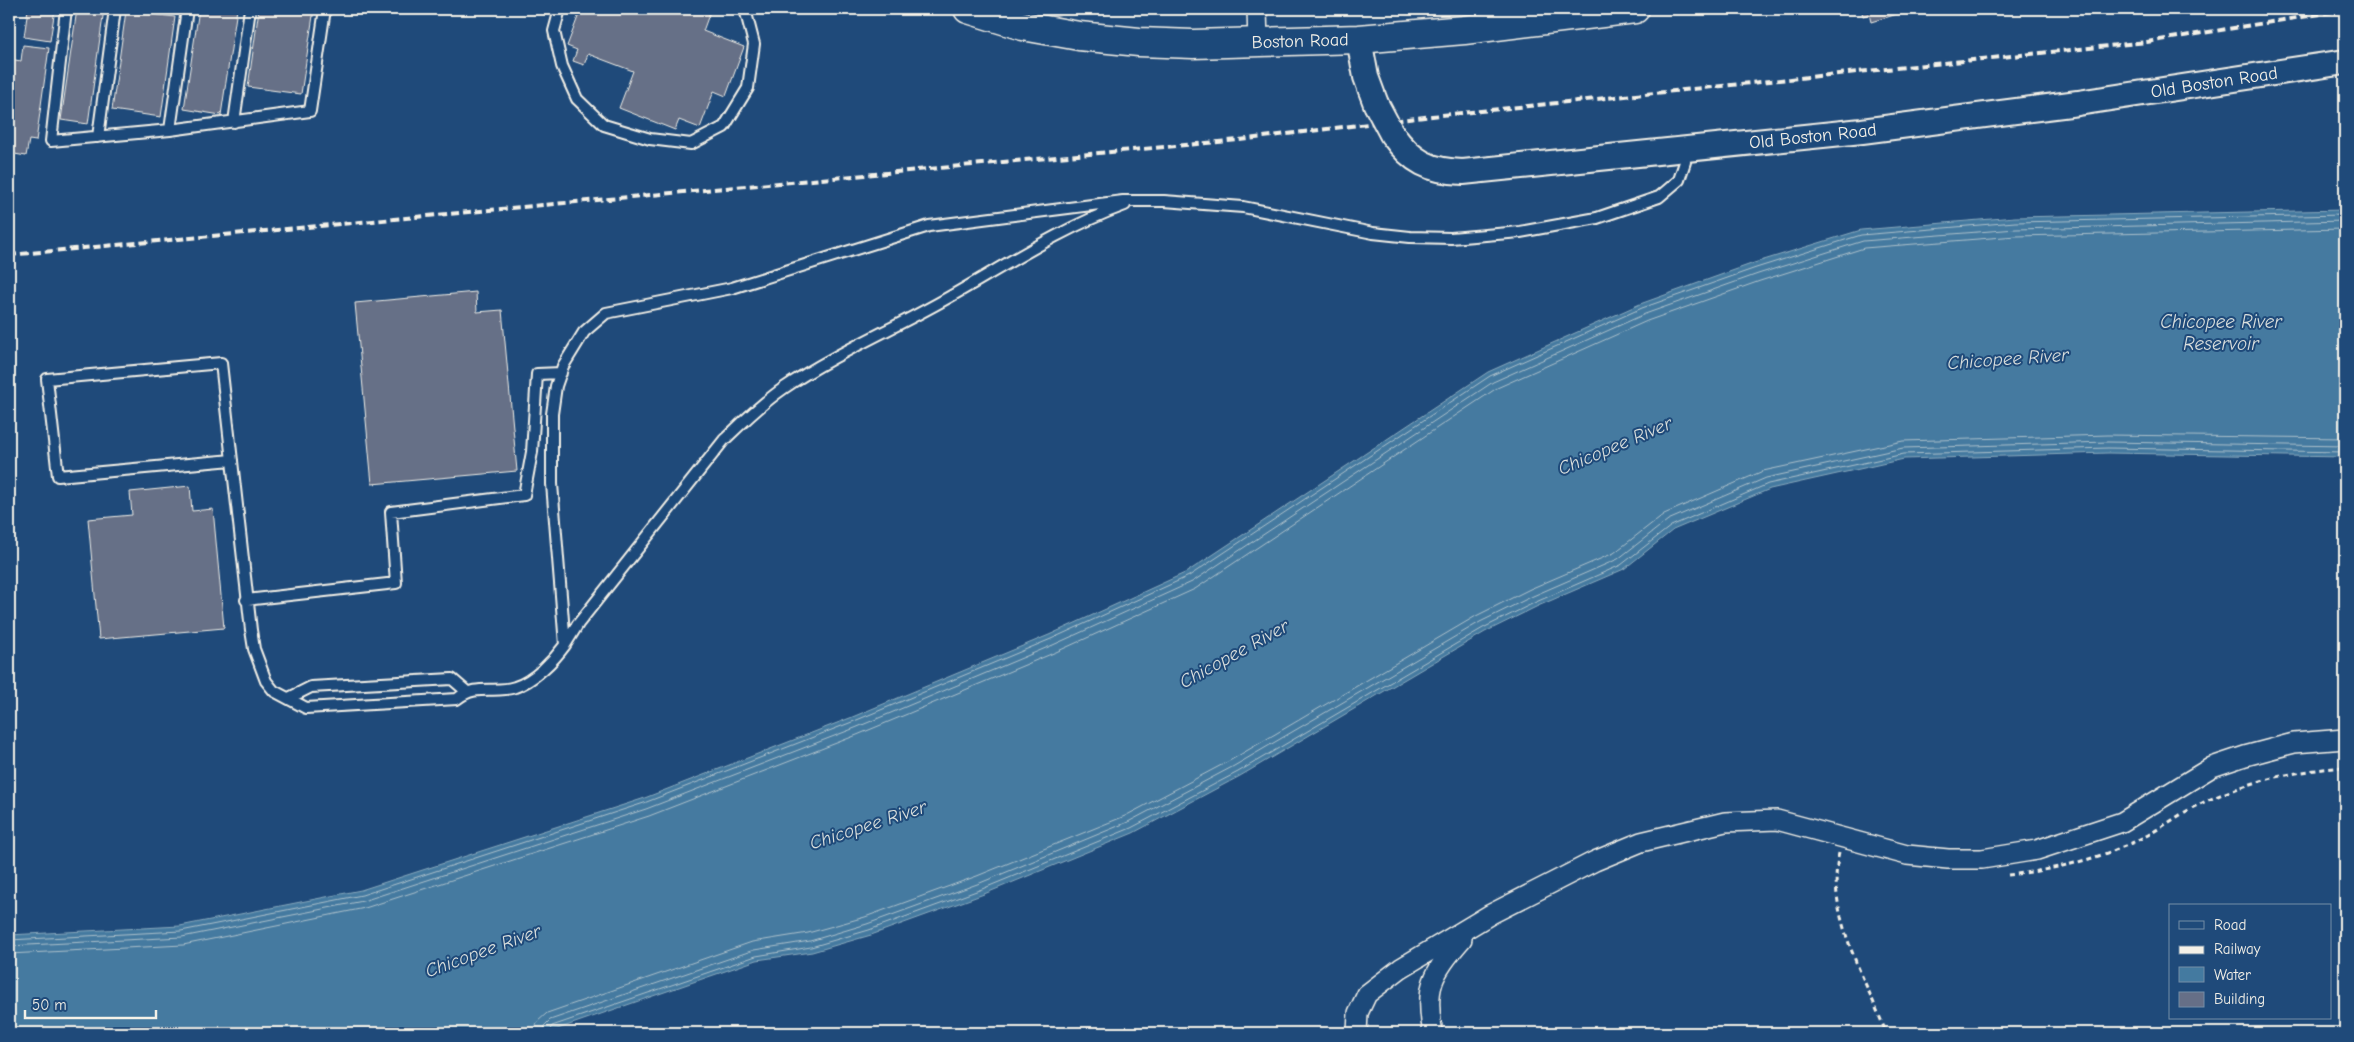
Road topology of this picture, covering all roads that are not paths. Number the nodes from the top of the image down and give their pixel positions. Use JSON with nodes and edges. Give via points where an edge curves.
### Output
{"nodes":[{"id":1,"x":66,"y":9,"type":"edge"},
{"id":2,"x":115,"y":9,"type":"edge"},
{"id":3,"x":187,"y":9,"type":"edge"},
{"id":4,"x":250,"y":9,"type":"edge"},
{"id":5,"x":325,"y":9,"type":"edge"},
{"id":6,"x":560,"y":9,"type":"edge"},
{"id":7,"x":745,"y":9,"type":"edge"},
{"id":8,"x":968,"y":9,"type":"edge"},
{"id":9,"x":1257,"y":9,"type":"edge"},
{"id":10,"x":1635,"y":9,"type":"edge"},
{"id":11,"x":1359,"y":39,"type":"junction"},
{"id":12,"x":1258,"y":43,"type":"junction"},
{"id":13,"x":2345,"y":62,"type":"edge"},
{"id":14,"x":234,"y":122,"type":"junction"},
{"id":15,"x":170,"y":130,"type":"junction"},
{"id":16,"x":98,"y":137,"type":"junction"},
{"id":17,"x":1684,"y":151,"type":"junction"},
{"id":18,"x":1138,"y":201,"type":"junction"},
{"id":19,"x":561,"y":373,"type":"junction"},
{"id":20,"x":232,"y":460,"type":"junction"},
{"id":21,"x":246,"y":600,"type":"junction"},
{"id":22,"x":565,"y":645,"type":"junction"},
{"id":23,"x":466,"y":691,"type":"junction"},
{"id":24,"x":289,"y":698,"type":"junction"},
{"id":25,"x":2345,"y":739,"type":"edge"},
{"id":26,"x":1476,"y":924,"type":"junction"},
{"id":27,"x":1357,"y":1033,"type":"edge"},
{"id":28,"x":1433,"y":1033,"type":"edge"}],
"edges":[{"from":1,"to":16,"type":"lane","via":[[51,142]]},
{"from":2,"to":16,"type":"lane"},
{"from":3,"to":15,"type":"lane"},
{"from":4,"to":14,"type":"lane"},
{"from":5,"to":14,"type":"lane","via":[[310,111]]},
{"from":6,"to":7,"type":"lane","via":[[554,30],[562,66],[577,99],[604,124],[650,139],[691,144],[724,126],[748,88],[754,44]]},
{"from":8,"to":12,"type":"main road","name":"Boston Road","via":[[1023,26],[1079,36],[1139,42]]},
{"from":9,"to":12,"type":"street"},
{"from":10,"to":11,"type":"main road","name":"Boston Road"},
{"from":11,"to":12,"type":"main road","name":"Boston Road"},
{"from":11,"to":17,"type":"street","name":"Old Boston Road","bridge":true,"via":[[1366,77],[1392,134],[1418,161],[1436,170],[1477,171]]},
{"from":13,"to":17,"type":"street","name":"Old Boston Road","via":[[2078,104]]},
{"from":14,"to":15,"type":"lane"},
{"from":15,"to":16,"type":"lane"},
{"from":17,"to":18,"type":"lane","via":[[1680,180],[1659,197],[1597,218],[1486,236],[1410,237],[1373,233],[1243,207]]},
{"from":18,"to":19,"type":"lane","via":[[929,226],[732,288],[606,313],[584,332]]},
{"from":18,"to":22,"type":"lane","via":[[1098,215],[782,389],[724,440],[584,616]]},
{"from":19,"to":21,"type":"lane","via":[[536,374],[532,452],[524,495],[391,512],[396,583]]},
{"from":19,"to":22,"type":"lane","via":[[556,386],[551,447]]},
{"from":20,"to":20,"type":"lane","via":[[222,363],[46,379],[58,476]]},
{"from":20,"to":21,"type":"lane"},
{"from":21,"to":24,"type":"lane","via":[[254,649],[266,681],[274,691]]},
{"from":22,"to":23,"type":"lane","via":[[542,670],[516,687]]},
{"from":23,"to":24,"type":"lane","via":[[457,699],[306,708]]},
{"from":23,"to":24,"type":"lane","via":[[452,679],[311,687]]},
{"from":25,"to":26,"type":"street","via":[[2294,743],[2245,756],[2212,767],[2122,822],[2037,850],[1982,859],[1907,855],[1777,820],[1724,822],[1676,832],[1595,861]]},
{"from":26,"to":27,"type":"street","via":[[1401,968],[1367,994],[1358,1012]]},
{"from":26,"to":28,"type":"street","via":[[1448,955],[1430,986],[1428,1001]]}]}
